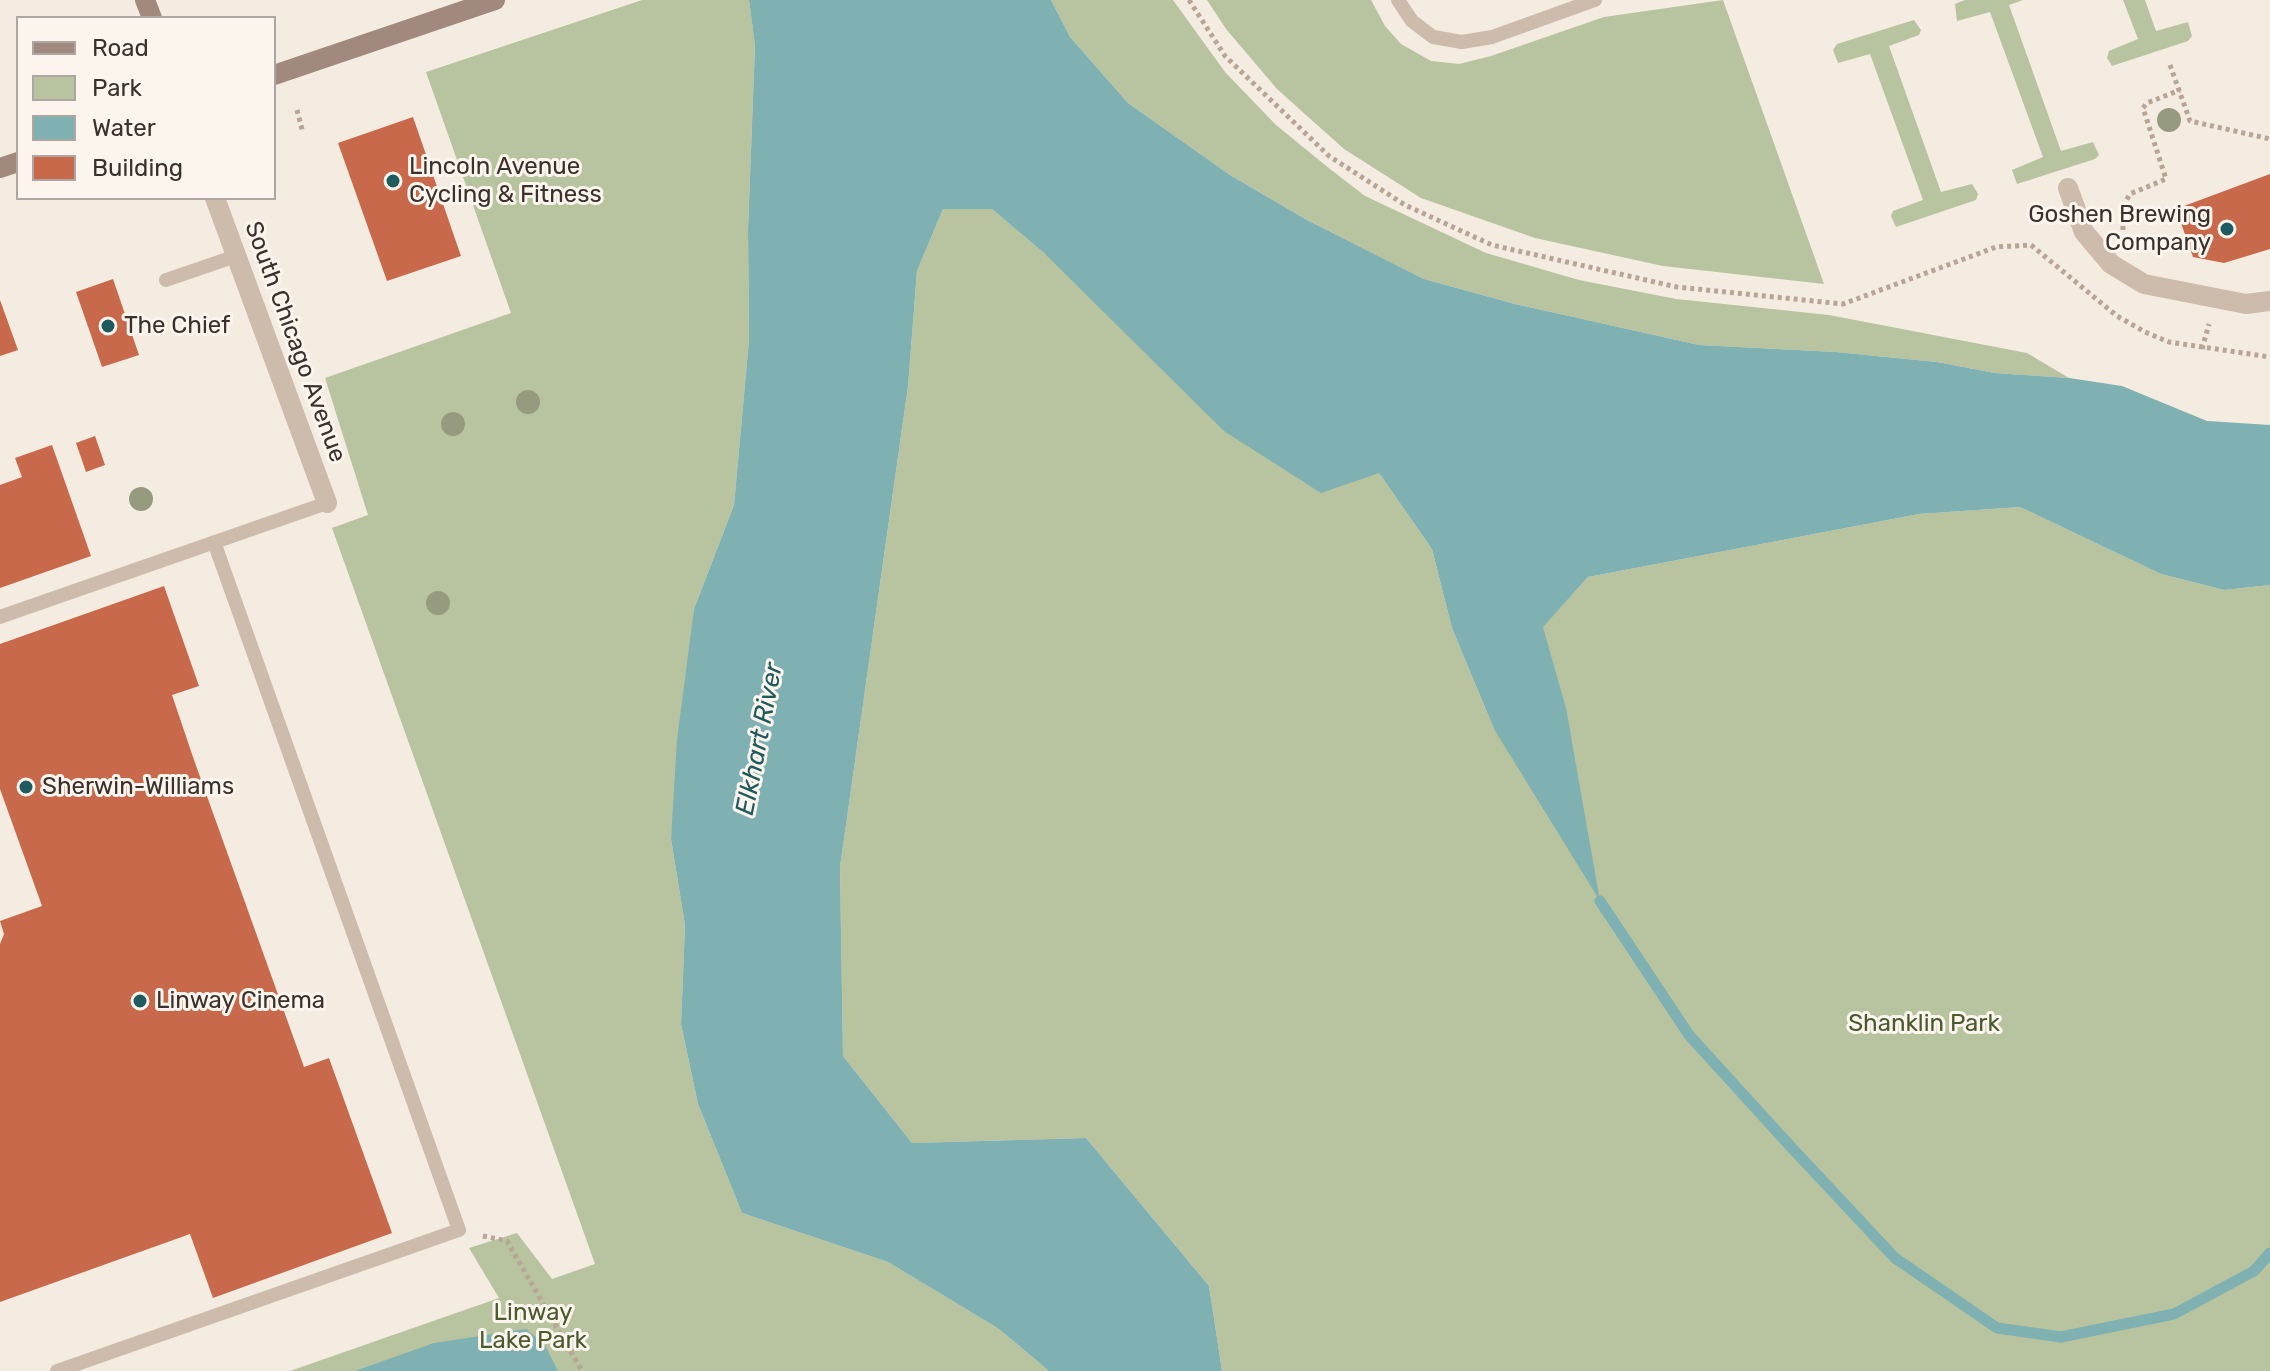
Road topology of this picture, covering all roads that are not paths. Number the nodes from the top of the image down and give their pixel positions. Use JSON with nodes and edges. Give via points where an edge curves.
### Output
{"nodes":[{"id":1,"x":495,"y":0,"type":"edge"},
{"id":2,"x":1398,"y":0,"type":"edge"},
{"id":3,"x":1595,"y":0,"type":"edge"},
{"id":4,"x":276,"y":74,"type":"edge"},
{"id":5,"x":2068,"y":188,"type":"dead end"},
{"id":6,"x":216,"y":200,"type":"edge"},
{"id":7,"x":236,"y":256,"type":"junction"},
{"id":8,"x":166,"y":280,"type":"dead end"},
{"id":9,"x":2270,"y":301,"type":"edge"},
{"id":10,"x":327,"y":503,"type":"joint"},
{"id":11,"x":214,"y":542,"type":"junction"},
{"id":12,"x":0,"y":617,"type":"edge"},
{"id":13,"x":57,"y":1371,"type":"edge"}],
"edges":[{"from":1,"to":4,"type":"street"},
{"from":2,"to":3,"type":"lane","via":[[1412,21],[1433,37],[1462,42],[1492,37]]},
{"from":5,"to":9,"type":"street","via":[[2084,232],[2111,264],[2144,284],[2246,304]]},
{"from":6,"to":7,"type":"street","name":"South Chicago Avenue"},
{"from":7,"to":8,"type":"lane"},
{"from":7,"to":10,"type":"street","name":"South Chicago Avenue"},
{"from":10,"to":11,"type":"lane"},
{"from":11,"to":12,"type":"lane"},
{"from":11,"to":13,"type":"lane","via":[[459,1230]]}]}
